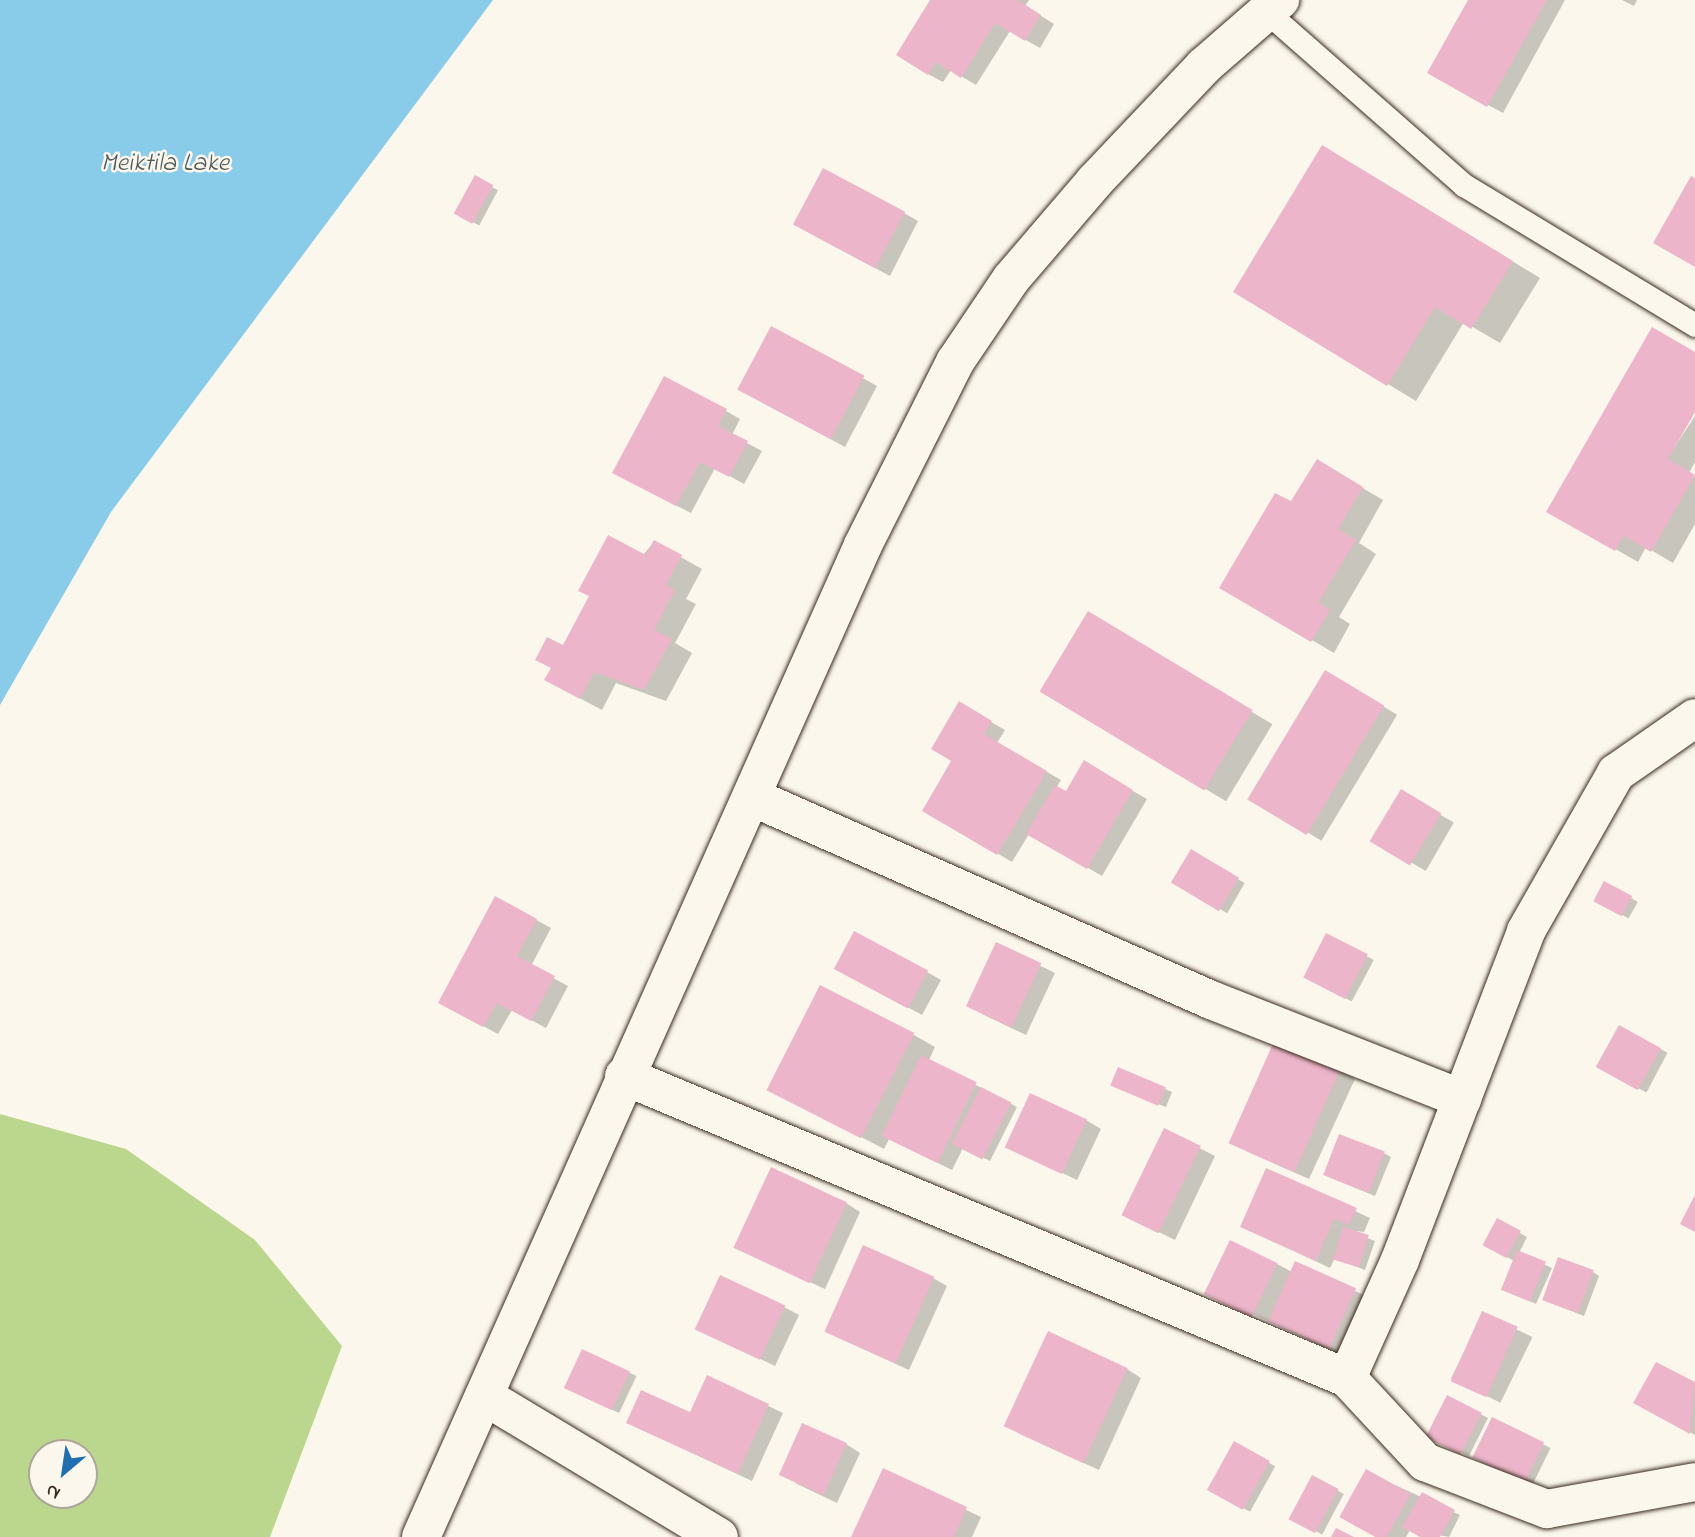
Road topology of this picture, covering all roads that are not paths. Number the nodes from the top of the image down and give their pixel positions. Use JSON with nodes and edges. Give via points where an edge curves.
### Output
{"nodes":[{"id":1,"x":1274,"y":6,"type":"edge"},
{"id":2,"x":1695,"y":325,"type":"edge"},
{"id":3,"x":1695,"y":718,"type":"edge"},
{"id":4,"x":752,"y":797,"type":"junction"},
{"id":5,"x":624,"y":1076,"type":"junction"},
{"id":6,"x":1462,"y":1098,"type":"junction"},
{"id":7,"x":1347,"y":1378,"type":"junction"},
{"id":8,"x":484,"y":1396,"type":"junction"},
{"id":9,"x":1695,"y":1482,"type":"edge"},
{"id":10,"x":421,"y":1537,"type":"edge"},
{"id":11,"x":719,"y":1537,"type":"edge"}],
"edges":[{"from":1,"to":2,"type":"lane","via":[[1464,185]]},
{"from":1,"to":4,"type":"street","via":[[1204,66],[1095,181],[1011,279],[954,362],[863,545]]},
{"from":3,"to":6,"type":"street","via":[[1616,773],[1526,931]]},
{"from":4,"to":5,"type":"street"},
{"from":4,"to":6,"type":"street","via":[[1211,1000]]},
{"from":5,"to":7,"type":"street"},
{"from":5,"to":8,"type":"street"},
{"from":6,"to":7,"type":"street"},
{"from":7,"to":9,"type":"street","via":[[1425,1462],[1547,1509]]},
{"from":8,"to":10,"type":"street"},
{"from":8,"to":11,"type":"street"}]}
